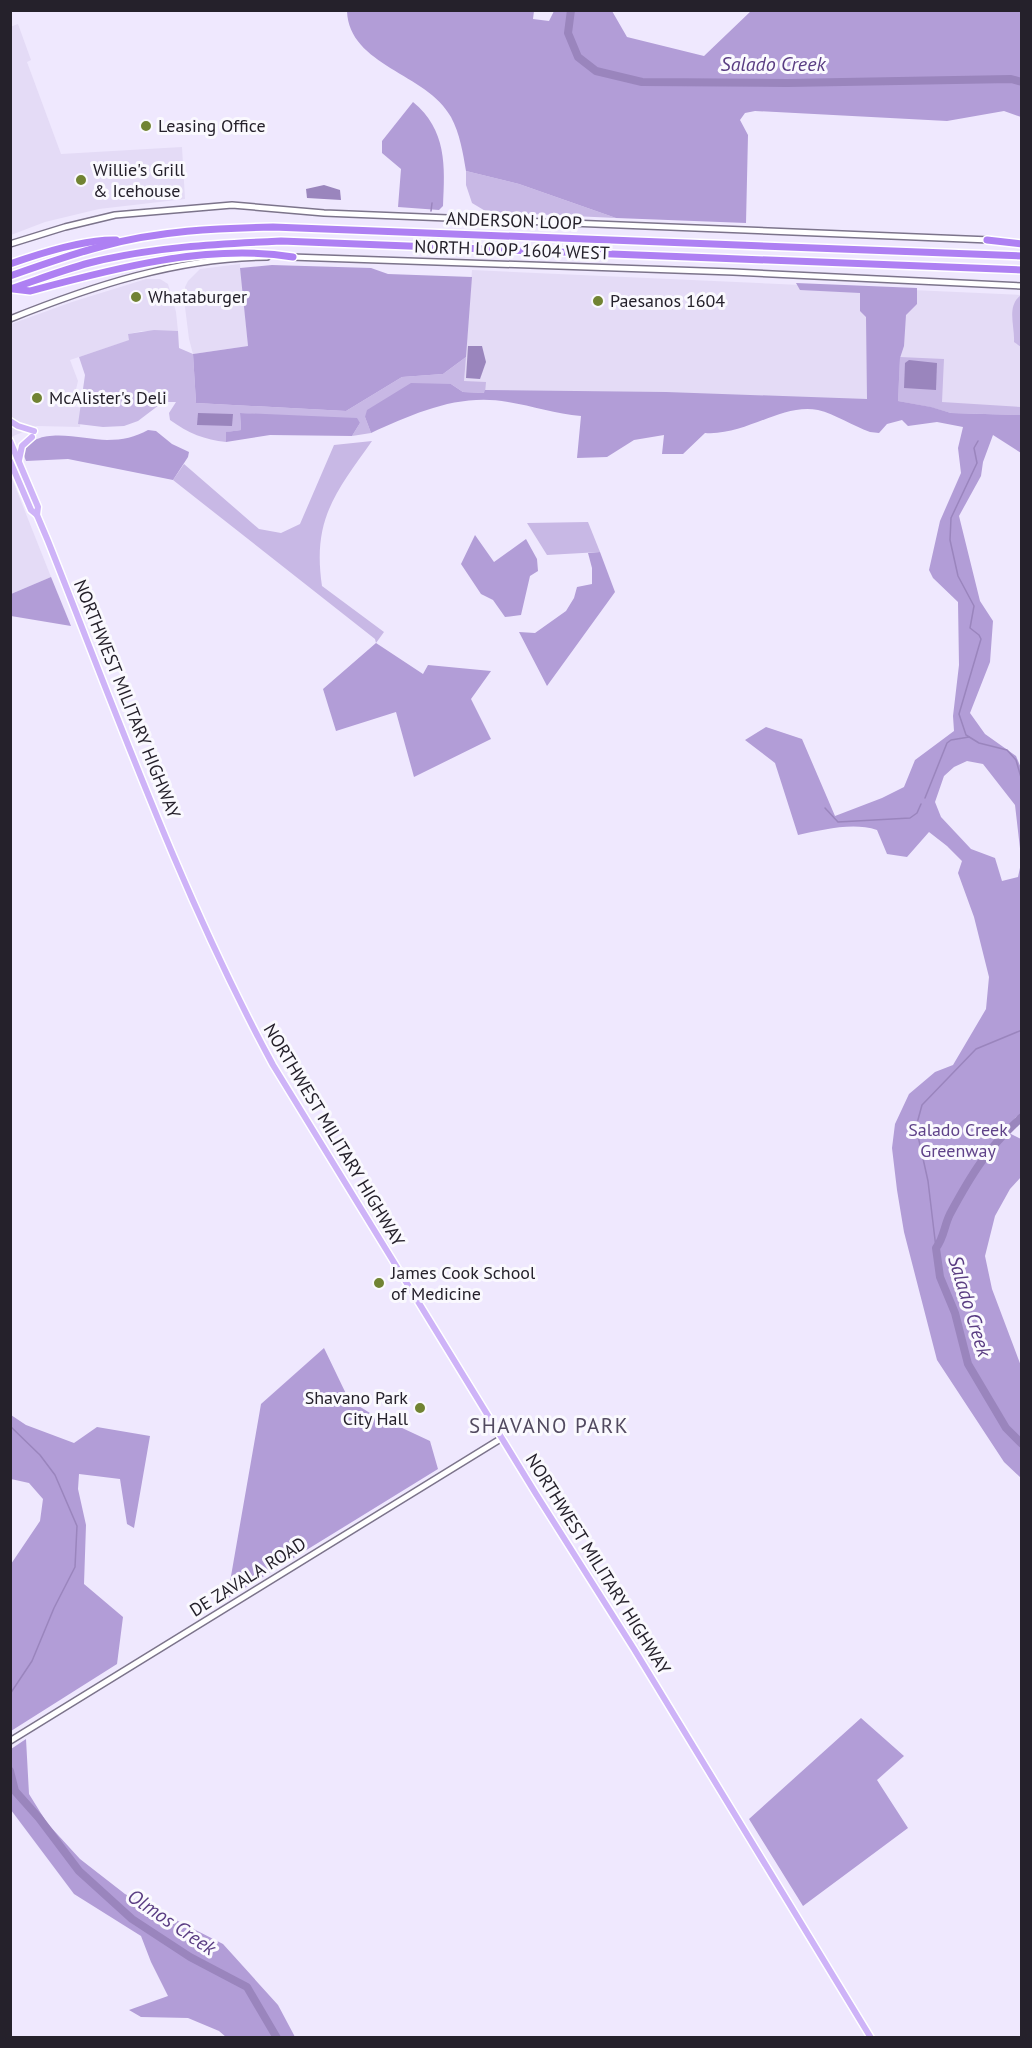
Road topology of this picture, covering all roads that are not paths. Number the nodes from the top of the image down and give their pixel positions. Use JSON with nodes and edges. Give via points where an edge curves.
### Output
{"nodes":[{"id":1,"x":131,"y":240,"type":"junction"},
{"id":2,"x":987,"y":240,"type":"joint"},
{"id":3,"x":1022,"y":242,"type":"edge"},
{"id":4,"x":10,"y":244,"type":"edge"},
{"id":5,"x":1022,"y":256,"type":"edge"},
{"id":6,"x":293,"y":257,"type":"junction"},
{"id":7,"x":10,"y":264,"type":"edge"},
{"id":8,"x":1022,"y":270,"type":"edge"},
{"id":9,"x":10,"y":276,"type":"edge"},
{"id":10,"x":1022,"y":286,"type":"edge"},
{"id":11,"x":10,"y":289,"type":"edge"},
{"id":12,"x":10,"y":319,"type":"edge"},
{"id":13,"x":10,"y":421,"type":"edge"},
{"id":14,"x":10,"y":441,"type":"edge"},
{"id":15,"x":19,"y":463,"type":"junction"},
{"id":16,"x":11,"y":465,"type":"edge"},
{"id":17,"x":37,"y":515,"type":"junction"},
{"id":18,"x":502,"y":1438,"type":"junction"},
{"id":19,"x":10,"y":1741,"type":"edge"},
{"id":20,"x":871,"y":2037,"type":"edge"}],
"edges":[{"from":1,"to":5,"type":"highway","name":"ANDERSON LOOP","via":[[202,230],[273,227]]},
{"from":1,"to":7,"type":"highway","via":[[106,240]]},
{"from":1,"to":9,"type":"highway","name":"ANDERSON LOOP"},
{"from":2,"to":3,"type":"highway"},
{"from":2,"to":4,"type":"main road","name":"NORTH LOOP 1604 WEST","via":[[324,213],[232,205],[115,215]]},
{"from":6,"to":10,"type":"main road","name":"NORTH LOOP 1604 WEST"},
{"from":6,"to":11,"type":"highway","via":[[268,253],[194,257],[130,267],[30,291]]},
{"from":6,"to":12,"type":"main road","name":"NORTH LOOP 1604 WEST","via":[[166,268],[97,286]]},
{"from":8,"to":11,"type":"highway","name":"ANDERSON LOOP","via":[[280,241],[184,246],[117,257]]},
{"from":13,"to":15,"type":"main road","via":[[33,434],[22,446]]},
{"from":14,"to":15,"type":"main road","name":"NORTHWEST MILITARY HIGHWAY"},
{"from":15,"to":17,"type":"main road","name":"NORTHWEST MILITARY HIGHWAY","via":[[38,507]]},
{"from":16,"to":17,"type":"main road","name":"NORTHWEST MILITARY HIGHWAY","via":[[31,510]]},
{"from":17,"to":18,"type":"main road","name":"NORTHWEST MILITARY HIGHWAY","via":[[186,887],[244,1012]]},
{"from":18,"to":19,"type":"main road","name":"DE ZAVALA ROAD"},
{"from":18,"to":20,"type":"main road","name":"NORTHWEST MILITARY HIGHWAY"}]}
